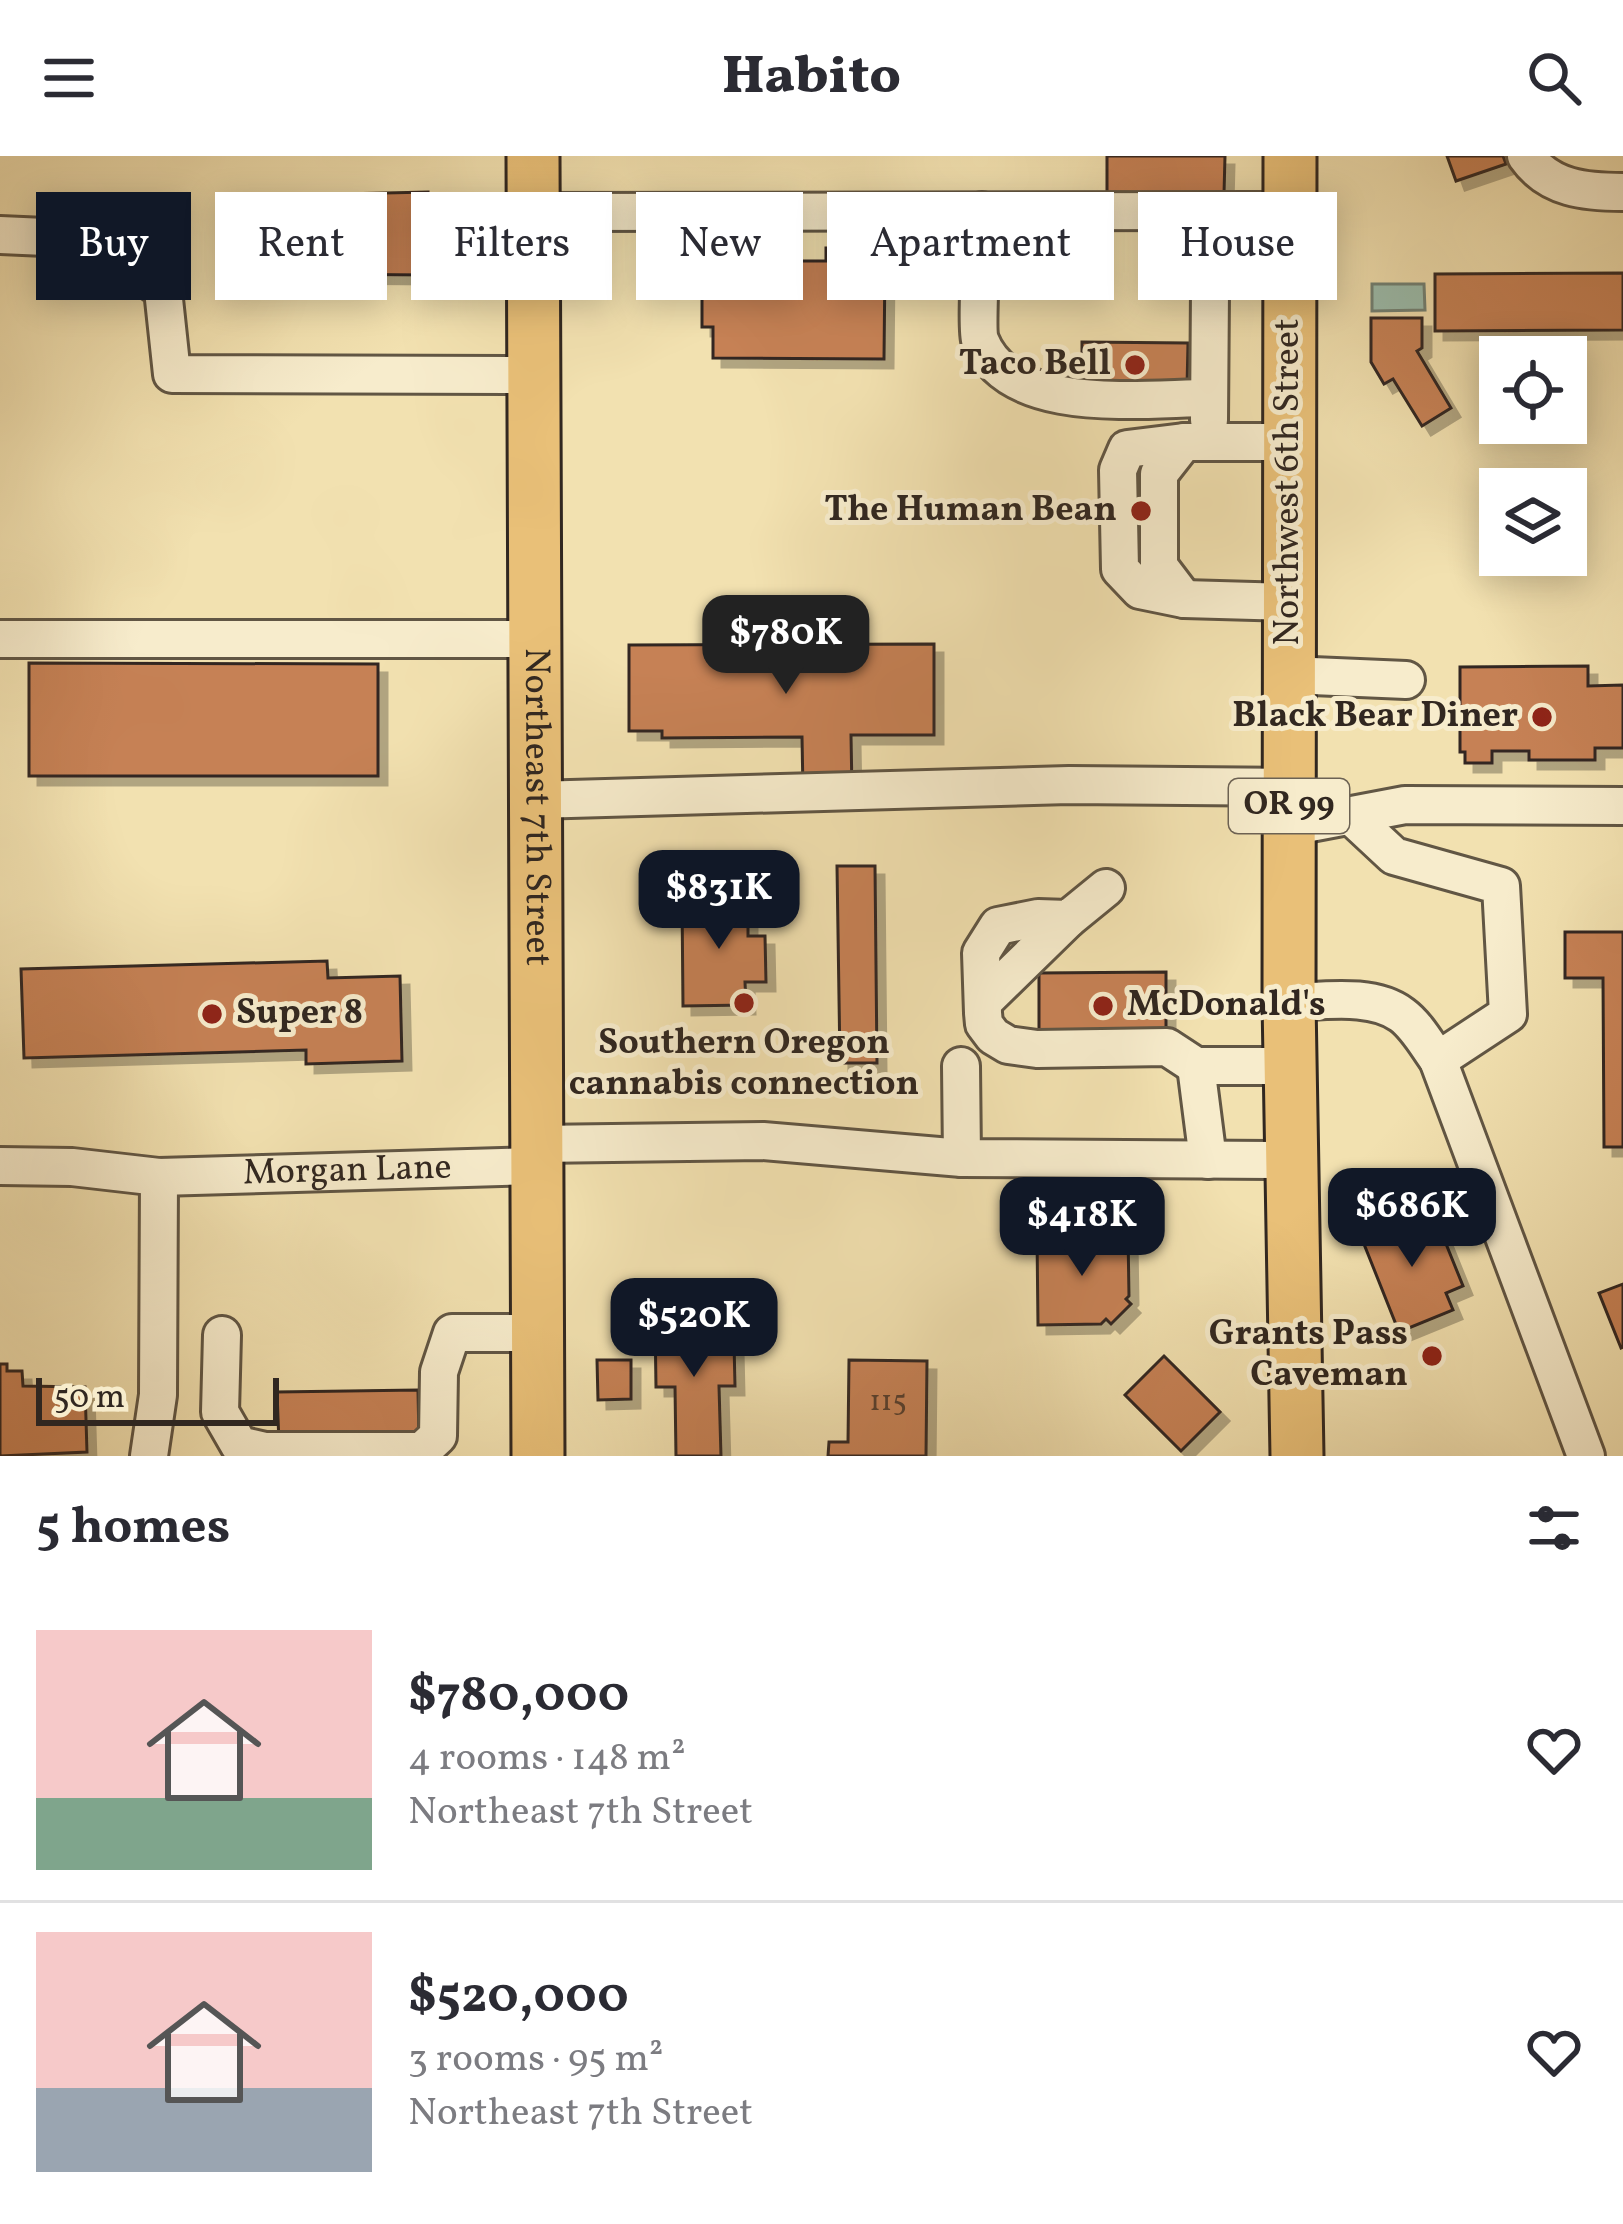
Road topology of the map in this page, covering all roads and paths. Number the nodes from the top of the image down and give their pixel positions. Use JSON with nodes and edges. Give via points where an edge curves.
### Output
{"nodes":[{"id":1,"x":533,"y":156,"type":"edge"},
{"id":2,"x":1290,"y":156,"type":"edge"},
{"id":3,"x":1526,"y":156,"type":"edge"},
{"id":4,"x":533,"y":192,"type":"edge"},
{"id":5,"x":1290,"y":192,"type":"edge"},
{"id":6,"x":1623,"y":192,"type":"edge"},
{"id":7,"x":827,"y":211,"type":"edge"},
{"id":8,"x":612,"y":212,"type":"edge"},
{"id":9,"x":0,"y":235,"type":"edge"},
{"id":10,"x":534,"y":300,"type":"edge"},
{"id":11,"x":981,"y":300,"type":"edge"},
{"id":12,"x":1210,"y":300,"type":"edge"},
{"id":13,"x":1290,"y":300,"type":"edge"},
{"id":14,"x":534,"y":375,"type":"junction"},
{"id":15,"x":1209,"y":398,"type":"junction"},
{"id":16,"x":1196,"y":442,"type":"junction"},
{"id":17,"x":1290,"y":442,"type":"junction"},
{"id":18,"x":1289,"y":602,"type":"junction"},
{"id":19,"x":0,"y":639,"type":"edge"},
{"id":20,"x":535,"y":639,"type":"junction"},
{"id":21,"x":1289,"y":675,"type":"junction"},
{"id":22,"x":1406,"y":680,"type":"dead end"},
{"id":23,"x":535,"y":800,"type":"junction"},
{"id":24,"x":1623,"y":806,"type":"edge"},
{"id":25,"x":1289,"y":807,"type":"junction"},
{"id":26,"x":1350,"y":815,"type":"junction"},
{"id":27,"x":1106,"y":888,"type":"dead end"},
{"id":28,"x":1289,"y":1002,"type":"junction"},
{"id":29,"x":1438,"y":1060,"type":"junction"},
{"id":30,"x":961,"y":1066,"type":"dead end"},
{"id":31,"x":1196,"y":1066,"type":"junction"},
{"id":32,"x":1290,"y":1066,"type":"junction"},
{"id":33,"x":537,"y":1155,"type":"junction"},
{"id":34,"x":962,"y":1158,"type":"junction"},
{"id":35,"x":1208,"y":1160,"type":"junction"},
{"id":36,"x":1292,"y":1160,"type":"junction"},
{"id":37,"x":0,"y":1166,"type":"edge"},
{"id":38,"x":159,"y":1177,"type":"junction"},
{"id":39,"x":538,"y":1333,"type":"junction"},
{"id":40,"x":222,"y":1335,"type":"dead end"},
{"id":41,"x":149,"y":1456,"type":"edge"},
{"id":42,"x":538,"y":1456,"type":"edge"},
{"id":43,"x":1298,"y":1456,"type":"edge"},
{"id":44,"x":1586,"y":1456,"type":"edge"}],
"edges":[{"from":1,"to":4,"type":"highway","name":"Northeast 7th Street"},
{"from":2,"to":5,"type":"highway","name":"Northwest 6th Street","number":"OR 99"},
{"from":3,"to":6,"type":"street","via":[[1562,184]]},
{"from":7,"to":8,"type":"street"},
{"from":9,"to":14,"type":"street","via":[[89,239],[163,290],[172,374]]},
{"from":10,"to":14,"type":"highway","name":"Northeast 7th Street"},
{"from":11,"to":15,"type":"street","via":[[980,339],[998,363],[1039,391]]},
{"from":12,"to":15,"type":"street"},
{"from":13,"to":17,"type":"highway","name":"Northwest 6th Street","number":"OR 99"},
{"from":14,"to":20,"type":"highway","name":"Northeast 7th Street"},
{"from":15,"to":16,"type":"street"},
{"from":16,"to":17,"type":"street"},
{"from":16,"to":18,"type":"street","via":[[1127,448],[1118,470],[1120,568],[1139,590]]},
{"from":17,"to":18,"type":"highway","name":"Northwest 6th Street","number":"OR 99"},
{"from":18,"to":21,"type":"highway","name":"Northwest 6th Street","number":"OR 99"},
{"from":19,"to":20,"type":"street"},
{"from":20,"to":23,"type":"highway","name":"Northeast 7th Street"},
{"from":21,"to":22,"type":"street"},
{"from":21,"to":25,"type":"highway","name":"Northwest 6th Street","number":"OR 99"},
{"from":23,"to":25,"type":"street","via":[[1069,785]]},
{"from":23,"to":33,"type":"highway","name":"Northeast 7th Street"},
{"from":24,"to":26,"type":"street","via":[[1405,805]]},
{"from":25,"to":26,"type":"street"},
{"from":25,"to":28,"type":"highway","name":"Northwest 6th Street","number":"OR 99"},
{"from":26,"to":29,"type":"street","via":[[1394,856],[1501,886],[1508,1015]]},
{"from":27,"to":31,"type":"street","via":[[1067,920],[998,926],[982,953],[984,1024],[1008,1045],[1167,1047]]},
{"from":28,"to":29,"type":"street","via":[[1381,1005],[1401,1014]]},
{"from":28,"to":32,"type":"highway","name":"Northwest 6th Street","number":"OR 99"},
{"from":29,"to":44,"type":"street"},
{"from":30,"to":34,"type":"street"},
{"from":31,"to":32,"type":"street"},
{"from":31,"to":35,"type":"street"},
{"from":32,"to":36,"type":"highway","name":"Northwest 6th Street","number":"OR 99"},
{"from":33,"to":34,"type":"street","name":"Morgan Lane","via":[[763,1141]]},
{"from":33,"to":38,"type":"street","name":"Morgan Lane"},
{"from":33,"to":39,"type":"highway","name":"Northeast 7th Street"},
{"from":34,"to":35,"type":"street","name":"Morgan Lane"},
{"from":35,"to":36,"type":"street","name":"Morgan Lane"},
{"from":36,"to":43,"type":"highway","name":"Northwest 6th Street","number":"OR 99"},
{"from":37,"to":38,"type":"street","name":"Morgan Lane"},
{"from":38,"to":41,"type":"street","via":[[158,1396]]},
{"from":39,"to":40,"type":"street","via":[[452,1333],[439,1372],[439,1436],[422,1450],[239,1445],[220,1412]]},
{"from":39,"to":42,"type":"highway","name":"Northeast 7th Street"}]}
